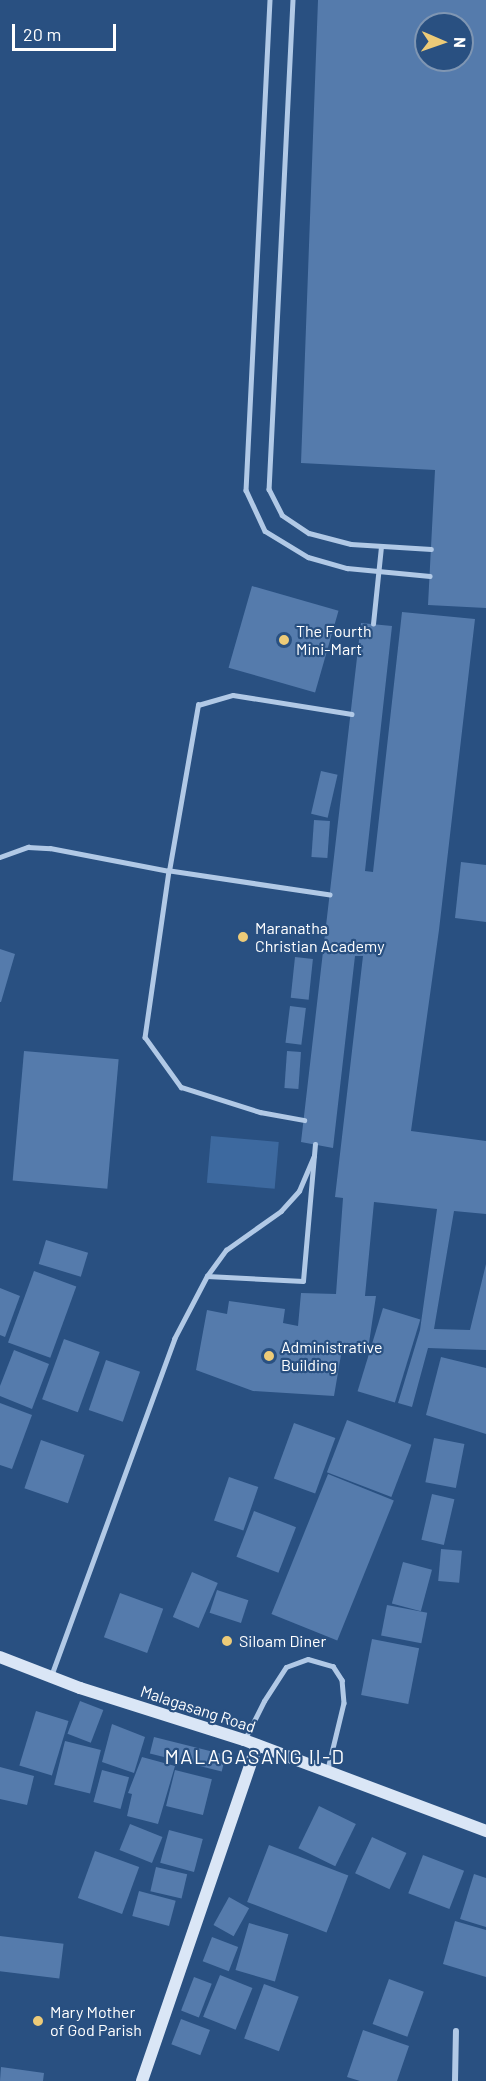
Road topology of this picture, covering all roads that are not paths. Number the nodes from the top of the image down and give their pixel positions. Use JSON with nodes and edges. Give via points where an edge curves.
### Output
{"nodes":[{"id":1,"x":270,"y":0,"type":"edge"},
{"id":2,"x":293,"y":0,"type":"edge"},
{"id":3,"x":381,"y":546,"type":"junction"},
{"id":4,"x":431,"y":549,"type":"dead end"},
{"id":5,"x":378,"y":573,"type":"junction"},
{"id":6,"x":429,"y":576,"type":"dead end"},
{"id":7,"x":373,"y":624,"type":"dead end"},
{"id":8,"x":351,"y":714,"type":"dead end"},
{"id":9,"x":0,"y":857,"type":"edge"},
{"id":10,"x":169,"y":871,"type":"junction"},
{"id":11,"x":330,"y":895,"type":"dead end"},
{"id":12,"x":304,"y":1120,"type":"dead end"},
{"id":13,"x":315,"y":1145,"type":"dead end"},
{"id":14,"x":314,"y":1156,"type":"junction"},
{"id":15,"x":207,"y":1276,"type":"junction"},
{"id":16,"x":0,"y":1658,"type":"edge"},
{"id":17,"x":50,"y":1677,"type":"junction"},
{"id":18,"x":244,"y":1740,"type":"junction"},
{"id":19,"x":256,"y":1745,"type":"junction"},
{"id":20,"x":327,"y":1772,"type":"junction"},
{"id":21,"x":486,"y":1831,"type":"edge"},
{"id":22,"x":456,"y":2031,"type":"dead end"},
{"id":23,"x":142,"y":2081,"type":"edge"},
{"id":24,"x":455,"y":2081,"type":"edge"}],
"edges":[{"from":1,"to":5,"type":"lane","via":[[246,490],[265,531],[308,557]]},
{"from":2,"to":3,"type":"lane","via":[[269,489],[282,515],[309,533],[351,544]]},
{"from":3,"to":4,"type":"lane"},
{"from":3,"to":5,"type":"lane"},
{"from":5,"to":6,"type":"lane"},
{"from":5,"to":7,"type":"lane"},
{"from":8,"to":10,"type":"lane","via":[[233,695],[198,705]]},
{"from":9,"to":10,"type":"lane","via":[[28,847],[50,848]]},
{"from":10,"to":11,"type":"lane"},
{"from":10,"to":12,"type":"lane","via":[[145,1037],[181,1087],[260,1112]]},
{"from":13,"to":14,"type":"lane"},
{"from":14,"to":15,"type":"lane","via":[[293,1198],[226,1250]]},
{"from":14,"to":15,"type":"lane","via":[[303,1281]]},
{"from":15,"to":17,"type":"lane","via":[[174,1339]]},
{"from":16,"to":17,"type":"main road","name":"Malagasang Road"},
{"from":17,"to":18,"type":"main road","name":"Malagasang Road"},
{"from":18,"to":19,"type":"main road","name":"Malagasang Road"},
{"from":18,"to":20,"type":"lane","via":[[286,1667],[308,1659],[333,1666],[342,1680],[344,1704]]},
{"from":19,"to":20,"type":"main road","name":"Malagasang Road"},
{"from":19,"to":23,"type":"main road"},
{"from":20,"to":21,"type":"main road","name":"Malagasang Road"},
{"from":22,"to":24,"type":"street"}]}
